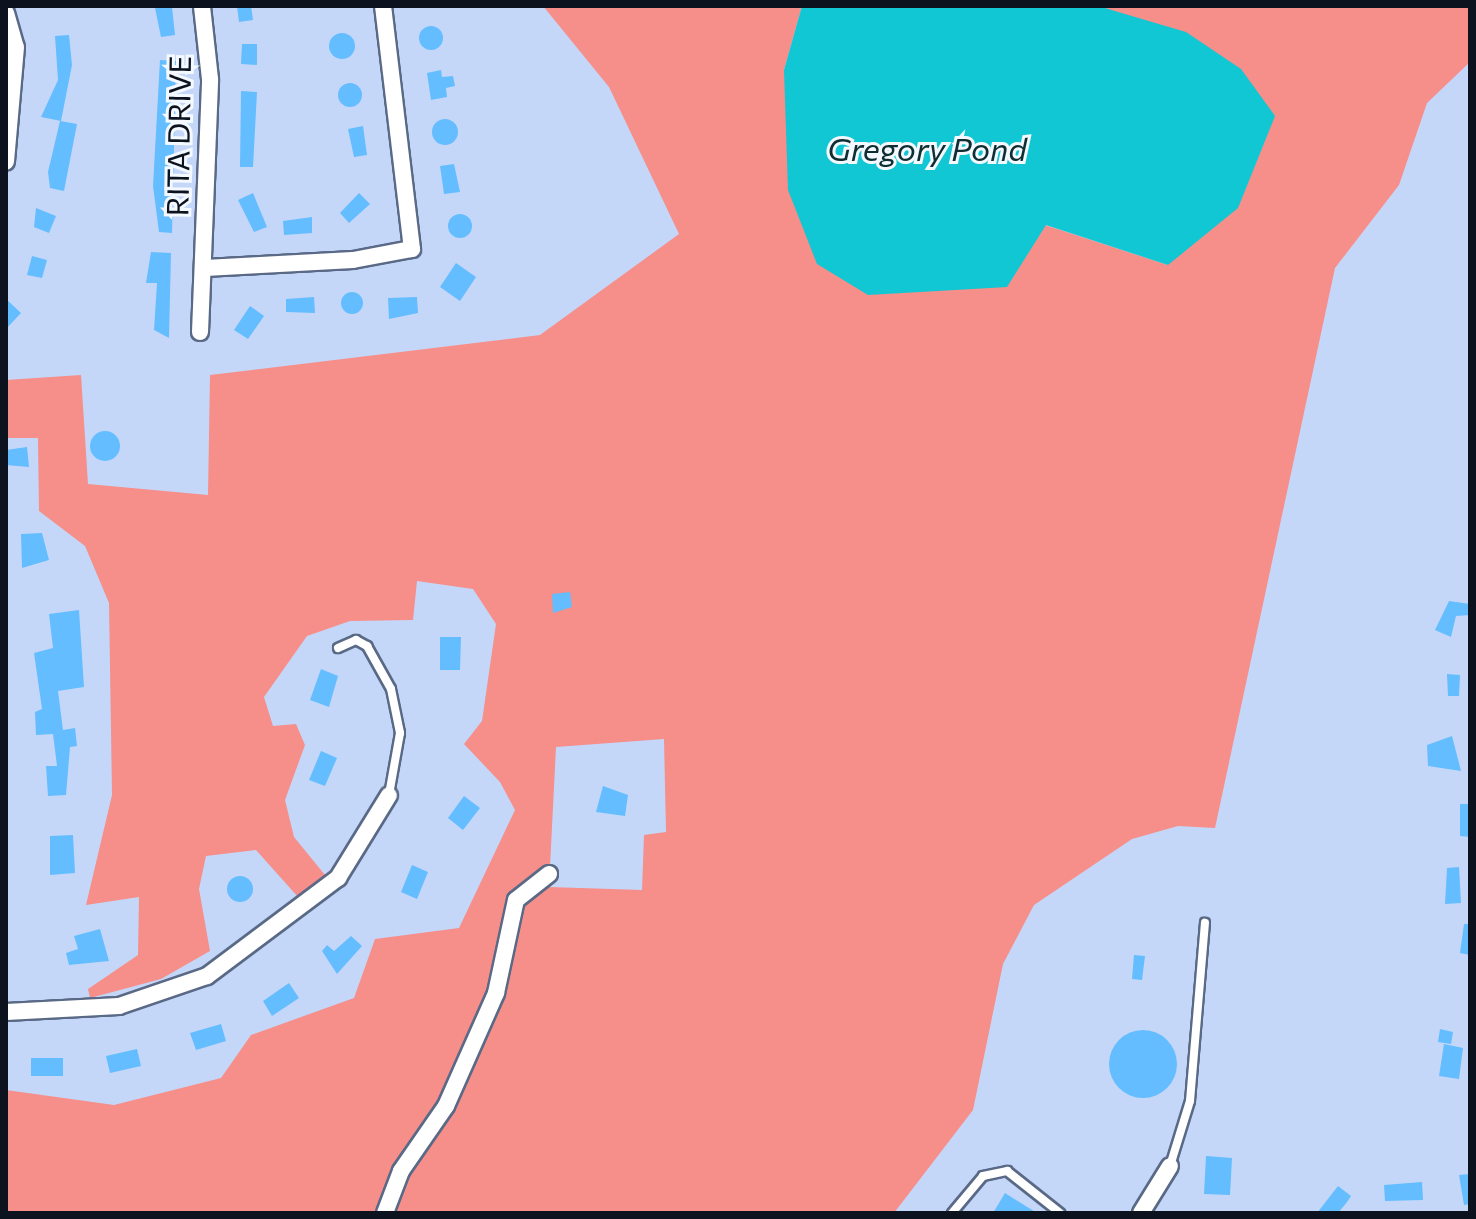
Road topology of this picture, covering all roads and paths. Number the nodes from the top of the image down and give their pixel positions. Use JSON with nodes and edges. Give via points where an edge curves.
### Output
{"nodes":[{"id":1,"x":202,"y":6,"type":"edge"},
{"id":2,"x":383,"y":6,"type":"edge"},
{"id":3,"x":6,"y":13,"type":"edge"},
{"id":4,"x":6,"y":162,"type":"edge"},
{"id":5,"x":205,"y":268,"type":"junction"},
{"id":6,"x":200,"y":332,"type":"dead end"},
{"id":7,"x":338,"y":648,"type":"dead end"},
{"id":8,"x":389,"y":795,"type":"joint"},
{"id":9,"x":549,"y":874,"type":"dead end"},
{"id":10,"x":1205,"y":923,"type":"dead end"},
{"id":11,"x":6,"y":1012,"type":"edge"},
{"id":12,"x":1170,"y":1166,"type":"joint"},
{"id":13,"x":385,"y":1213,"type":"edge"},
{"id":14,"x":952,"y":1213,"type":"edge"},
{"id":15,"x":1060,"y":1213,"type":"edge"},
{"id":16,"x":1141,"y":1213,"type":"edge"}],
"edges":[{"from":1,"to":5,"type":"street","name":"RITA DRIVE","via":[[210,79]]},
{"from":2,"to":5,"type":"street","via":[[412,249],[353,260]]},
{"from":3,"to":4,"type":"street","via":[[16,47]]},
{"from":5,"to":6,"type":"street","name":"RITA DRIVE"},
{"from":7,"to":8,"type":"lane","via":[[352,640],[367,646],[391,689],[400,733]]},
{"from":8,"to":11,"type":"street","via":[[338,878],[207,976],[119,1006]]},
{"from":9,"to":13,"type":"street","via":[[516,900],[496,993],[446,1106],[401,1171]]},
{"from":10,"to":12,"type":"lane","via":[[1190,1101]]},
{"from":12,"to":16,"type":"street"},
{"from":14,"to":15,"type":"lane","via":[[983,1176],[1007,1171]]}]}
